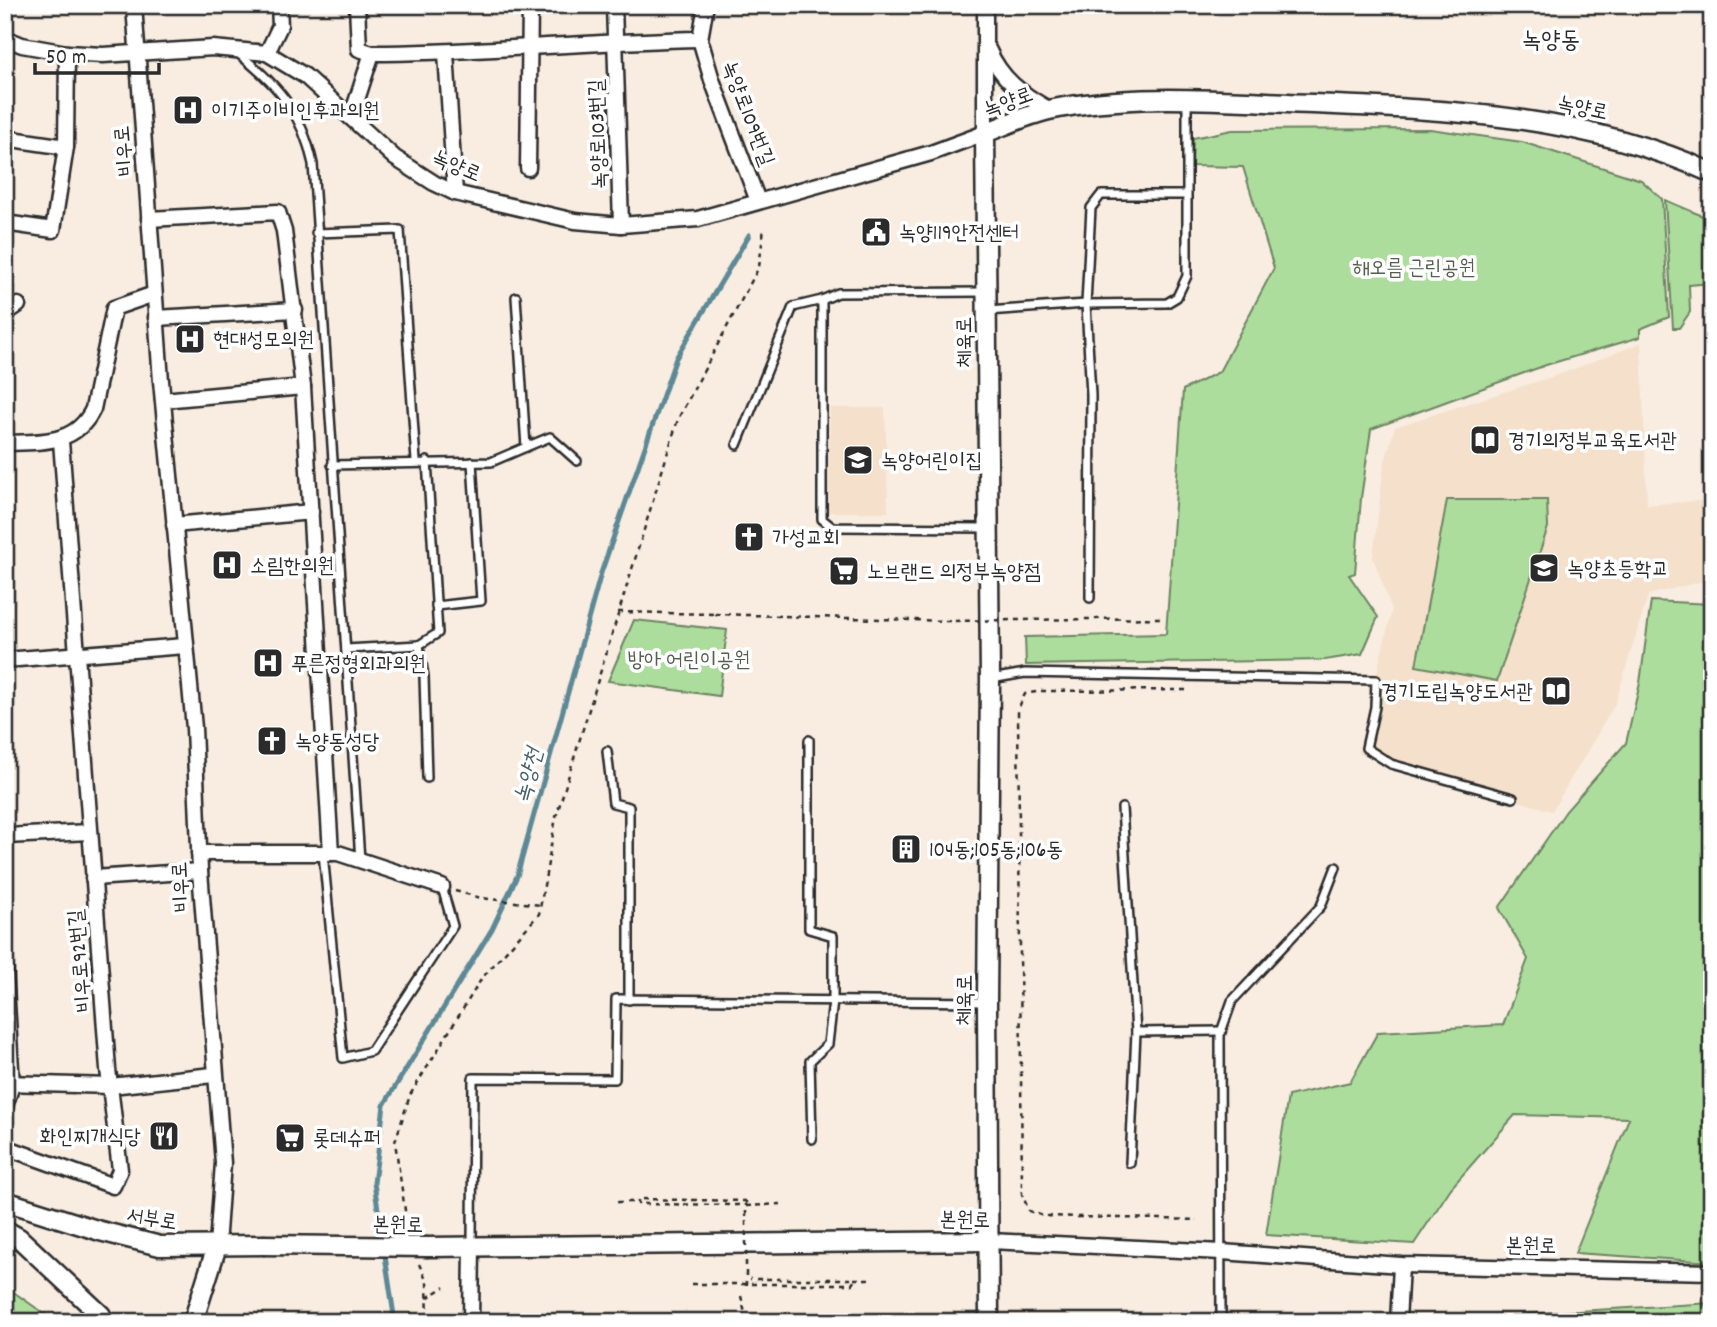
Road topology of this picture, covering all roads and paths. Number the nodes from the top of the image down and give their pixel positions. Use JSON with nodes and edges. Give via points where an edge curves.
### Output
{"nodes":[{"id":1,"x":134,"y":5,"type":"edge"},
{"id":2,"x":279,"y":5,"type":"edge"},
{"id":3,"x":357,"y":5,"type":"edge"},
{"id":4,"x":530,"y":5,"type":"edge"},
{"id":5,"x":614,"y":5,"type":"edge"},
{"id":6,"x":706,"y":5,"type":"edge"},
{"id":7,"x":985,"y":5,"type":"edge"},
{"id":8,"x":5,"y":38,"type":"edge"},
{"id":9,"x":700,"y":39,"type":"junction"},
{"id":10,"x":615,"y":41,"type":"junction"},
{"id":11,"x":984,"y":41,"type":"junction"},
{"id":12,"x":530,"y":46,"type":"junction"},
{"id":13,"x":233,"y":49,"type":"junction"},
{"id":14,"x":68,"y":52,"type":"junction"},
{"id":15,"x":137,"y":52,"type":"junction"},
{"id":16,"x":372,"y":52,"type":"junction"},
{"id":17,"x":446,"y":52,"type":"junction"},
{"id":18,"x":267,"y":53,"type":"junction"},
{"id":19,"x":1187,"y":99,"type":"junction"},
{"id":20,"x":1049,"y":110,"type":"junction"},
{"id":21,"x":352,"y":118,"type":"junction"},
{"id":22,"x":985,"y":133,"type":"junction"},
{"id":23,"x":5,"y":138,"type":"edge"},
{"id":24,"x":66,"y":147,"type":"junction"},
{"id":25,"x":528,"y":169,"type":"dead end"},
{"id":26,"x":1712,"y":173,"type":"edge"},
{"id":27,"x":455,"y":193,"type":"junction"},
{"id":28,"x":1185,"y":195,"type":"junction"},
{"id":29,"x":758,"y":201,"type":"junction"},
{"id":30,"x":149,"y":219,"type":"junction"},
{"id":31,"x":5,"y":223,"type":"edge"},
{"id":32,"x":621,"y":225,"type":"junction"},
{"id":33,"x":764,"y":228,"type":"dead end"},
{"id":34,"x":316,"y":233,"type":"junction"},
{"id":35,"x":986,"y":292,"type":"junction"},
{"id":36,"x":154,"y":294,"type":"junction"},
{"id":37,"x":516,"y":297,"type":"dead end"},
{"id":38,"x":822,"y":299,"type":"junction"},
{"id":39,"x":1086,"y":304,"type":"junction"},
{"id":40,"x":18,"y":305,"type":"dead end"},
{"id":41,"x":295,"y":310,"type":"junction"},
{"id":42,"x":986,"y":311,"type":"junction"},
{"id":43,"x":5,"y":314,"type":"edge"},
{"id":44,"x":156,"y":318,"type":"junction"},
{"id":45,"x":303,"y":387,"type":"junction"},
{"id":46,"x":163,"y":400,"type":"junction"},
{"id":47,"x":61,"y":441,"type":"junction"},
{"id":48,"x":5,"y":443,"type":"edge"},
{"id":49,"x":737,"y":445,"type":"dead end"},
{"id":50,"x":526,"y":447,"type":"junction"},
{"id":51,"x":416,"y":461,"type":"junction"},
{"id":52,"x":427,"y":461,"type":"junction"},
{"id":53,"x":577,"y":461,"type":"dead end"},
{"id":54,"x":472,"y":462,"type":"junction"},
{"id":55,"x":332,"y":465,"type":"junction"},
{"id":56,"x":312,"y":512,"type":"junction"},
{"id":57,"x":174,"y":525,"type":"junction"},
{"id":58,"x":988,"y":528,"type":"junction"},
{"id":59,"x":1090,"y":598,"type":"dead end"},
{"id":60,"x":436,"y":606,"type":"junction"},
{"id":61,"x":618,"y":612,"type":"junction"},
{"id":62,"x":1162,"y":618,"type":"dead end"},
{"id":63,"x":419,"y":645,"type":"junction"},
{"id":64,"x":185,"y":646,"type":"junction"},
{"id":65,"x":346,"y":649,"type":"junction"},
{"id":66,"x":76,"y":656,"type":"junction"},
{"id":67,"x":5,"y":660,"type":"edge"},
{"id":68,"x":990,"y":679,"type":"junction"},
{"id":69,"x":1195,"y":690,"type":"dead end"},
{"id":70,"x":809,"y":740,"type":"dead end"},
{"id":71,"x":607,"y":751,"type":"dead end"},
{"id":72,"x":427,"y":778,"type":"dead end"},
{"id":73,"x":1513,"y":798,"type":"dead end"},
{"id":74,"x":1122,"y":808,"type":"dead end"},
{"id":75,"x":90,"y":832,"type":"junction"},
{"id":76,"x":5,"y":836,"type":"edge"},
{"id":77,"x":200,"y":853,"type":"junction"},
{"id":78,"x":327,"y":853,"type":"junction"},
{"id":79,"x":359,"y":860,"type":"junction"},
{"id":80,"x":1336,"y":867,"type":"dead end"},
{"id":81,"x":200,"y":871,"type":"junction"},
{"id":82,"x":93,"y":878,"type":"junction"},
{"id":83,"x":442,"y":887,"type":"junction"},
{"id":84,"x":541,"y":905,"type":"junction"},
{"id":85,"x":5,"y":973,"type":"edge"},
{"id":86,"x":629,"y":1000,"type":"junction"},
{"id":87,"x":833,"y":1001,"type":"junction"},
{"id":88,"x":987,"y":1002,"type":"junction"},
{"id":89,"x":1221,"y":1031,"type":"junction"},
{"id":90,"x":1136,"y":1032,"type":"junction"},
{"id":91,"x":214,"y":1075,"type":"junction"},
{"id":92,"x":9,"y":1084,"type":"edge"},
{"id":93,"x":111,"y":1086,"type":"junction"},
{"id":94,"x":5,"y":1106,"type":"edge"},
{"id":95,"x":812,"y":1139,"type":"dead end"},
{"id":96,"x":5,"y":1147,"type":"edge"},
{"id":97,"x":1130,"y":1163,"type":"dead end"},
{"id":98,"x":5,"y":1200,"type":"edge"},
{"id":99,"x":617,"y":1202,"type":"dead end"},
{"id":100,"x":638,"y":1202,"type":"junction"},
{"id":101,"x":739,"y":1205,"type":"dead end"},
{"id":102,"x":782,"y":1205,"type":"dead end"},
{"id":103,"x":746,"y":1206,"type":"junction"},
{"id":104,"x":405,"y":1208,"type":"dead end"},
{"id":105,"x":1198,"y":1220,"type":"dead end"},
{"id":106,"x":5,"y":1230,"type":"edge"},
{"id":107,"x":990,"y":1241,"type":"junction"},
{"id":108,"x":217,"y":1246,"type":"junction"},
{"id":109,"x":472,"y":1246,"type":"junction"},
{"id":110,"x":1222,"y":1252,"type":"junction"},
{"id":111,"x":1401,"y":1265,"type":"junction"},
{"id":112,"x":1712,"y":1272,"type":"edge"},
{"id":113,"x":750,"y":1279,"type":"dead end"},
{"id":114,"x":853,"y":1279,"type":"junction"},
{"id":115,"x":872,"y":1279,"type":"dead end"},
{"id":116,"x":691,"y":1284,"type":"dead end"},
{"id":117,"x":746,"y":1286,"type":"junction"},
{"id":118,"x":444,"y":1287,"type":"dead end"},
{"id":119,"x":741,"y":1296,"type":"dead end"},
{"id":120,"x":427,"y":1298,"type":"dead end"},
{"id":121,"x":103,"y":1322,"type":"edge"},
{"id":122,"x":193,"y":1322,"type":"edge"},
{"id":123,"x":471,"y":1322,"type":"edge"},
{"id":124,"x":747,"y":1322,"type":"edge"},
{"id":125,"x":989,"y":1322,"type":"edge"},
{"id":126,"x":1221,"y":1322,"type":"edge"},
{"id":127,"x":1398,"y":1322,"type":"edge"}],
"edges":[{"from":1,"to":15,"type":"street","name":"비우로"},
{"from":2,"to":18,"type":"street","via":[[280,26]]},
{"from":3,"to":16,"type":"street","via":[[359,49]]},
{"from":4,"to":12,"type":"street"},
{"from":5,"to":10,"type":"street","name":"녹양로103번길"},
{"from":6,"to":9,"type":"street"},
{"from":7,"to":11,"type":"street","name":"체육로"},
{"from":8,"to":14,"type":"street","name":"녹양로"},
{"from":9,"to":10,"type":"street"},
{"from":9,"to":29,"type":"street","name":"녹양로109번길"},
{"from":10,"to":12,"type":"street"},
{"from":10,"to":32,"type":"street","name":"녹양로103번길"},
{"from":11,"to":20,"type":"street","via":[[994,65],[1012,86]]},
{"from":11,"to":22,"type":"street","name":"체육로"},
{"from":12,"to":17,"type":"street"},
{"from":12,"to":25,"type":"street"},
{"from":13,"to":15,"type":"street","name":"녹양로"},
{"from":13,"to":18,"type":"street","name":"녹양로"},
{"from":13,"to":34,"type":"lane","via":[[279,93],[301,124],[313,164]]},
{"from":14,"to":15,"type":"street","name":"녹양로"},
{"from":14,"to":24,"type":"street"},
{"from":15,"to":30,"type":"street","name":"비우로"},
{"from":16,"to":17,"type":"street"},
{"from":16,"to":21,"type":"street"},
{"from":17,"to":27,"type":"street"},
{"from":18,"to":21,"type":"street","name":"녹양로","via":[[304,76]]},
{"from":19,"to":20,"type":"street","name":"녹양로"},
{"from":19,"to":26,"type":"street","name":"녹양로","via":[[1502,115],[1609,135]]},
{"from":19,"to":28,"type":"lane"},
{"from":20,"to":22,"type":"street","name":"녹양로"},
{"from":21,"to":27,"type":"street","name":"녹양로","via":[[395,158]]},
{"from":22,"to":29,"type":"street","name":"녹양로","via":[[931,153]]},
{"from":22,"to":35,"type":"street","name":"체육로"},
{"from":23,"to":24,"type":"street"},
{"from":24,"to":31,"type":"street","via":[[52,230]]},
{"from":27,"to":32,"type":"street","name":"녹양로","via":[[551,216]]},
{"from":28,"to":39,"type":"lane","via":[[1101,195],[1091,208]]},
{"from":28,"to":39,"type":"lane","via":[[1187,276],[1177,297],[1167,303]]},
{"from":29,"to":32,"type":"street","name":"녹양로","via":[[698,219]]},
{"from":30,"to":36,"type":"street","name":"비우로"},
{"from":30,"to":41,"type":"street","via":[[278,212]]},
{"from":33,"to":61,"type":"path","via":[[760,267],[678,419]]},
{"from":34,"to":51,"type":"lane","via":[[400,230]]},
{"from":34,"to":55,"type":"lane"},
{"from":35,"to":38,"type":"lane","via":[[838,293]]},
{"from":35,"to":42,"type":"street","name":"체육로"},
{"from":36,"to":44,"type":"street","name":"비우로"},
{"from":36,"to":47,"type":"street","via":[[114,308],[93,409],[88,421]]},
{"from":37,"to":50,"type":"lane"},
{"from":38,"to":49,"type":"lane","via":[[793,307]]},
{"from":38,"to":58,"type":"lane","via":[[822,519],[832,527]]},
{"from":39,"to":42,"type":"lane"},
{"from":39,"to":59,"type":"lane","via":[[1091,395]]},
{"from":40,"to":43,"type":"street"},
{"from":41,"to":44,"type":"street"},
{"from":41,"to":45,"type":"street"},
{"from":42,"to":58,"type":"street","name":"체육로"},
{"from":44,"to":46,"type":"street","name":"비우로"},
{"from":45,"to":46,"type":"street"},
{"from":45,"to":56,"type":"street"},
{"from":46,"to":57,"type":"street","name":"비우로"},
{"from":47,"to":48,"type":"street"},
{"from":47,"to":66,"type":"street","name":"비우로92번길"},
{"from":50,"to":53,"type":"lane","via":[[550,437]]},
{"from":50,"to":54,"type":"lane","via":[[491,462]]},
{"from":51,"to":52,"type":"lane"},
{"from":51,"to":55,"type":"lane"},
{"from":52,"to":54,"type":"lane"},
{"from":52,"to":60,"type":"lane"},
{"from":54,"to":60,"type":"lane","via":[[481,601]]},
{"from":55,"to":65,"type":"lane"},
{"from":56,"to":57,"type":"street"},
{"from":56,"to":78,"type":"street"},
{"from":57,"to":64,"type":"street","name":"비우로"},
{"from":58,"to":68,"type":"street","name":"체육로"},
{"from":60,"to":63,"type":"lane","via":[[438,633]]},
{"from":61,"to":62,"type":"path","bridge":true,"via":[[947,621]]},
{"from":61,"to":84,"type":"path","via":[[556,817]]},
{"from":63,"to":65,"type":"lane"},
{"from":63,"to":72,"type":"lane"},
{"from":64,"to":66,"type":"street"},
{"from":64,"to":77,"type":"street","name":"비우로"},
{"from":65,"to":79,"type":"lane"},
{"from":66,"to":67,"type":"street"},
{"from":66,"to":75,"type":"street","name":"비우로92번길"},
{"from":68,"to":73,"type":"lane","via":[[1025,673],[1376,680],[1366,748],[1391,764]]},
{"from":68,"to":88,"type":"street","name":"체육로"},
{"from":69,"to":105,"type":"path","via":[[1025,694],[1018,709],[1019,1049],[1022,1194],[1029,1211],[1043,1216]]},
{"from":70,"to":87,"type":"lane","via":[[809,929],[833,936]]},
{"from":71,"to":86,"type":"lane","via":[[613,803],[629,807]]},
{"from":74,"to":90,"type":"lane"},
{"from":75,"to":76,"type":"street"},
{"from":75,"to":82,"type":"street","name":"비우로92번길"},
{"from":77,"to":78,"type":"street"},
{"from":77,"to":81,"type":"street","name":"비우로"},
{"from":78,"to":79,"type":"street"},
{"from":78,"to":83,"type":"lane","via":[[343,1058],[370,1051],[453,926]]},
{"from":79,"to":83,"type":"street"},
{"from":80,"to":89,"type":"lane","via":[[1321,906],[1232,1001]]},
{"from":81,"to":82,"type":"street"},
{"from":81,"to":91,"type":"street","name":"비우로"},
{"from":82,"to":93,"type":"street","name":"비우로92번길"},
{"from":83,"to":84,"type":"path","via":[[481,898]]},
{"from":84,"to":104,"type":"path","via":[[540,914],[482,978],[410,1095],[395,1142]]},
{"from":85,"to":92,"type":"street"},
{"from":86,"to":87,"type":"lane"},
{"from":86,"to":109,"type":"lane","via":[[616,999],[615,1079],[473,1078]]},
{"from":87,"to":88,"type":"lane"},
{"from":87,"to":95,"type":"lane","via":[[828,1044],[810,1060]]},
{"from":88,"to":107,"type":"street","name":"체육로"},
{"from":89,"to":90,"type":"lane"},
{"from":89,"to":110,"type":"lane"},
{"from":90,"to":97,"type":"lane"},
{"from":91,"to":93,"type":"street"},
{"from":91,"to":108,"type":"street","name":"비우로","via":[[223,1163]]},
{"from":92,"to":93,"type":"street"},
{"from":92,"to":94,"type":"street"},
{"from":93,"to":96,"type":"street","name":"비우로92번길","via":[[120,1170],[113,1186]]},
{"from":98,"to":108,"type":"street","name":"서부로","via":[[160,1246]]},
{"from":99,"to":100,"type":"path"},
{"from":100,"to":101,"type":"path"},
{"from":100,"to":103,"type":"path","via":[[746,1201]]},
{"from":102,"to":103,"type":"path"},
{"from":103,"to":117,"type":"path","bridge":true},
{"from":106,"to":121,"type":"street","via":[[19,1238],[101,1315]]},
{"from":107,"to":109,"type":"street","name":"본원로"},
{"from":107,"to":110,"type":"street","name":"본원로"},
{"from":107,"to":125,"type":"street","name":"체육로"},
{"from":108,"to":109,"type":"street","name":"본원로","bridge":true},
{"from":108,"to":122,"type":"street"},
{"from":109,"to":123,"type":"street"},
{"from":110,"to":111,"type":"street","name":"본원로"},
{"from":110,"to":126,"type":"lane"},
{"from":111,"to":112,"type":"street","name":"본원로"},
{"from":111,"to":127,"type":"street"},
{"from":113,"to":114,"type":"path"},
{"from":114,"to":115,"type":"path"},
{"from":114,"to":117,"type":"path","via":[[853,1284]]},
{"from":116,"to":117,"type":"path"},
{"from":118,"to":120,"type":"path"},
{"from":119,"to":124,"type":"path"}]}
